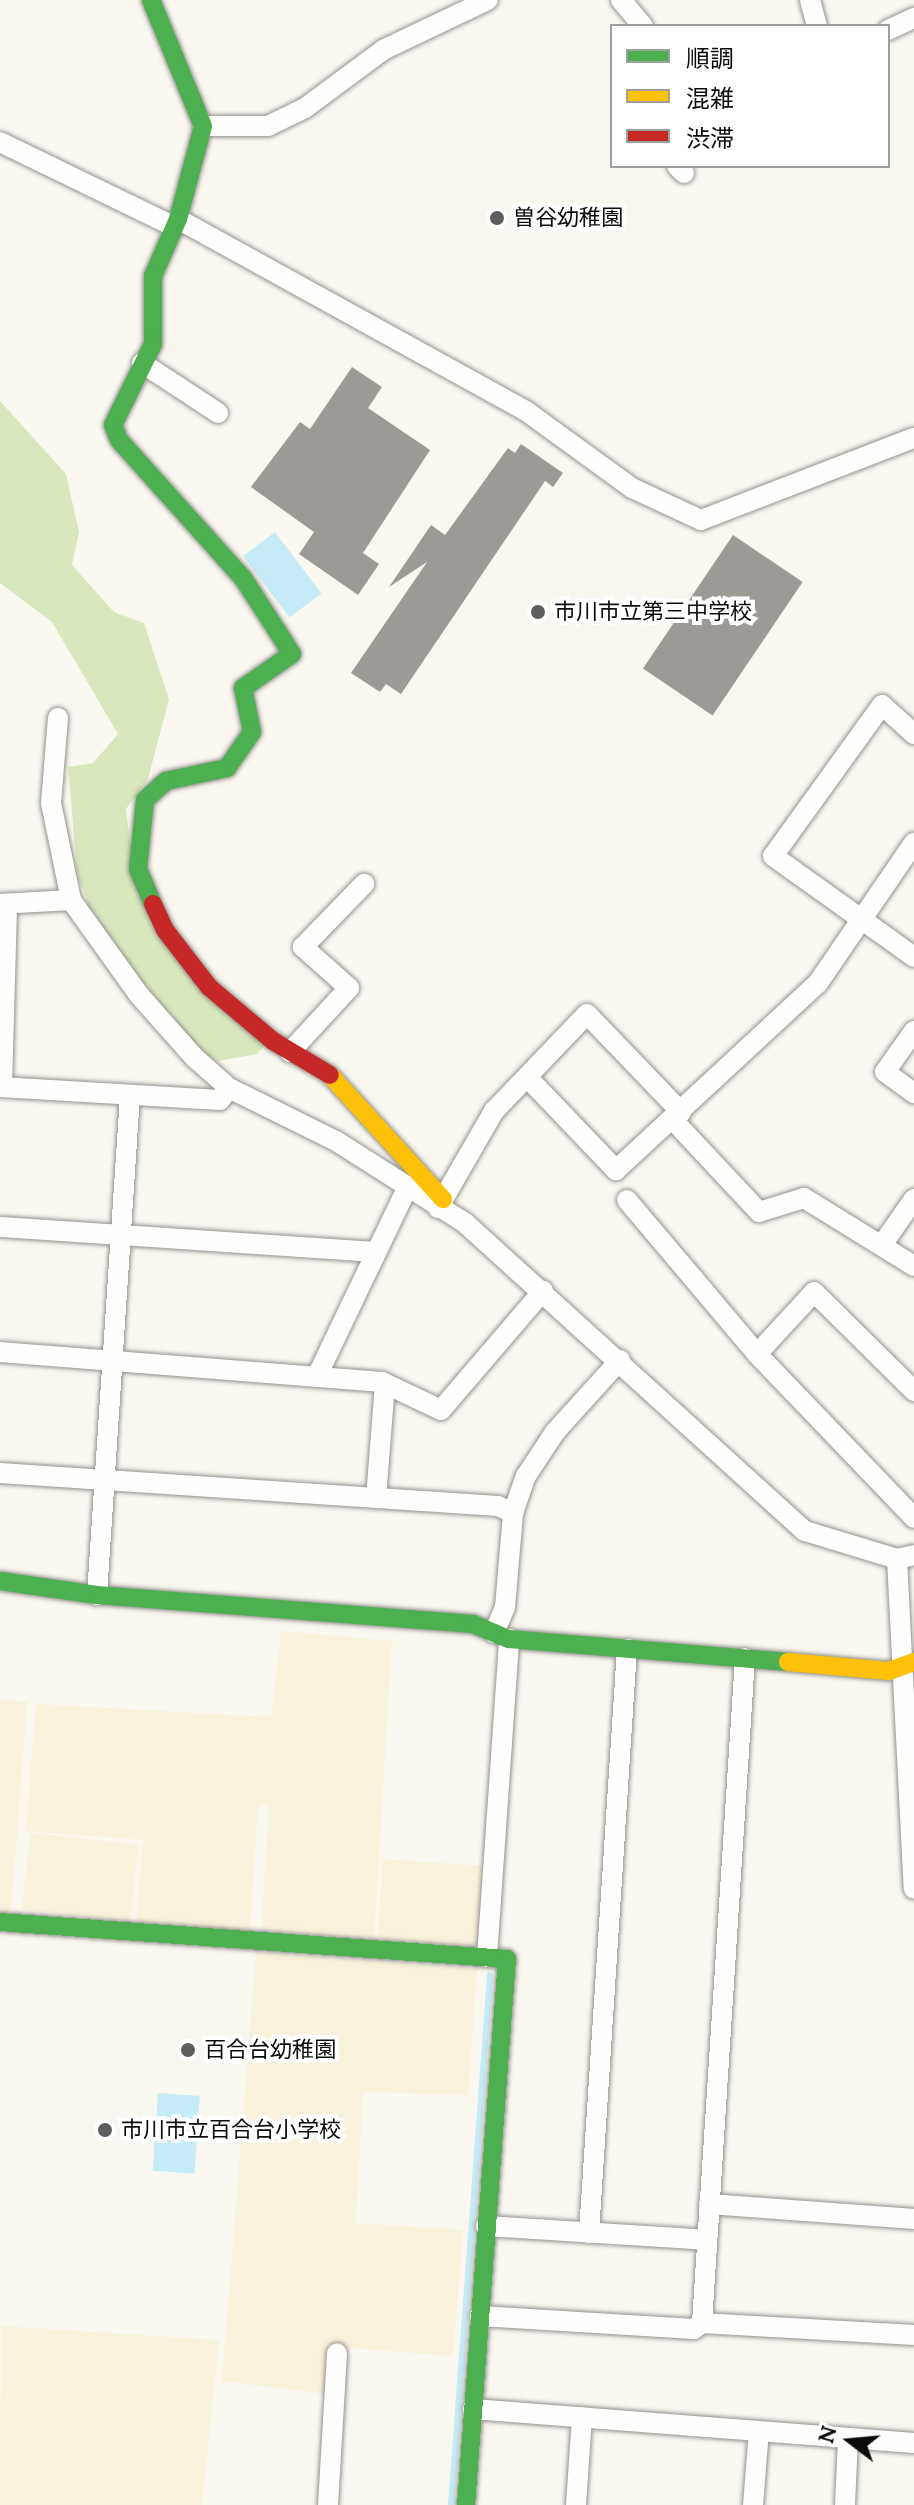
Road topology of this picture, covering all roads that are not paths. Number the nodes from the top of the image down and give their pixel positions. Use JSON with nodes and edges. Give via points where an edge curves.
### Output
{"nodes":[{"id":1,"x":151,"y":0,"type":"edge"},
{"id":2,"x":488,"y":0,"type":"edge"},
{"id":3,"x":621,"y":0,"type":"edge"},
{"id":4,"x":810,"y":0,"type":"edge"},
{"id":5,"x":914,"y":18,"type":"edge"},
{"id":6,"x":641,"y":24,"type":"edge"},
{"id":7,"x":816,"y":24,"type":"edge"},
{"id":8,"x":890,"y":29,"type":"edge"},
{"id":9,"x":203,"y":126,"type":"junction"},
{"id":10,"x":0,"y":142,"type":"edge"},
{"id":11,"x":176,"y":222,"type":"junction"},
{"id":12,"x":142,"y":363,"type":"junction"},
{"id":13,"x":218,"y":413,"type":"dead end"},
{"id":14,"x":914,"y":438,"type":"edge"},
{"id":15,"x":58,"y":718,"type":"dead end"},
{"id":16,"x":914,"y":734,"type":"edge"},
{"id":17,"x":914,"y":843,"type":"edge"},
{"id":18,"x":364,"y":884,"type":"dead end"},
{"id":19,"x":71,"y":900,"type":"junction"},
{"id":20,"x":4,"y":904,"type":"edge"},
{"id":21,"x":861,"y":919,"type":"junction"},
{"id":22,"x":914,"y":957,"type":"edge"},
{"id":23,"x":914,"y":1031,"type":"edge"},
{"id":24,"x":290,"y":1052,"type":"junction"},
{"id":25,"x":527,"y":1077,"type":"junction"},
{"id":26,"x":1,"y":1087,"type":"edge"},
{"id":27,"x":229,"y":1088,"type":"junction"},
{"id":28,"x":914,"y":1093,"type":"edge"},
{"id":29,"x":130,"y":1096,"type":"junction"},
{"id":30,"x":677,"y":1116,"type":"junction"},
{"id":31,"x":407,"y":1188,"type":"junction"},
{"id":32,"x":914,"y":1199,"type":"edge"},
{"id":33,"x":627,"y":1200,"type":"dead end"},
{"id":34,"x":441,"y":1203,"type":"junction"},
{"id":35,"x":0,"y":1227,"type":"edge"},
{"id":36,"x":120,"y":1235,"type":"junction"},
{"id":37,"x":882,"y":1245,"type":"junction"},
{"id":38,"x":373,"y":1252,"type":"junction"},
{"id":39,"x":914,"y":1266,"type":"edge"},
{"id":40,"x":543,"y":1291,"type":"junction"},
{"id":41,"x":0,"y":1352,"type":"edge"},
{"id":42,"x":757,"y":1354,"type":"junction"},
{"id":43,"x":112,"y":1359,"type":"junction"},
{"id":44,"x":620,"y":1360,"type":"junction"},
{"id":45,"x":318,"y":1374,"type":"junction"},
{"id":46,"x":385,"y":1383,"type":"junction"},
{"id":47,"x":914,"y":1391,"type":"edge"},
{"id":48,"x":0,"y":1473,"type":"edge"},
{"id":49,"x":105,"y":1481,"type":"junction"},
{"id":50,"x":376,"y":1498,"type":"junction"},
{"id":51,"x":513,"y":1513,"type":"junction"},
{"id":52,"x":914,"y":1518,"type":"edge"},
{"id":53,"x":906,"y":1557,"type":"edge"},
{"id":54,"x":0,"y":1581,"type":"edge"},
{"id":55,"x":97,"y":1595,"type":"junction"},
{"id":56,"x":502,"y":1636,"type":"junction"},
{"id":57,"x":627,"y":1649,"type":"junction"},
{"id":58,"x":745,"y":1658,"type":"junction"},
{"id":59,"x":908,"y":1666,"type":"edge"},
{"id":60,"x":911,"y":1798,"type":"edge"},
{"id":61,"x":914,"y":1889,"type":"edge"},
{"id":62,"x":0,"y":1922,"type":"edge"},
{"id":63,"x":487,"y":1957,"type":"junction"},
{"id":64,"x":709,"y":2204,"type":"junction"},
{"id":65,"x":914,"y":2219,"type":"edge"},
{"id":66,"x":486,"y":2226,"type":"junction"},
{"id":67,"x":589,"y":2233,"type":"junction"},
{"id":68,"x":706,"y":2240,"type":"junction"},
{"id":69,"x":480,"y":2316,"type":"junction"},
{"id":70,"x":702,"y":2323,"type":"junction"},
{"id":71,"x":914,"y":2335,"type":"edge"},
{"id":72,"x":337,"y":2353,"type":"dead end"},
{"id":73,"x":473,"y":2409,"type":"junction"},
{"id":74,"x":582,"y":2417,"type":"junction"},
{"id":75,"x":759,"y":2431,"type":"junction"},
{"id":76,"x":848,"y":2438,"type":"junction"},
{"id":77,"x":914,"y":2443,"type":"edge"},
{"id":78,"x":328,"y":2505,"type":"edge"},
{"id":79,"x":466,"y":2505,"type":"edge"},
{"id":80,"x":576,"y":2505,"type":"edge"},
{"id":81,"x":753,"y":2505,"type":"edge"},
{"id":82,"x":845,"y":2505,"type":"edge"}],
"edges":[{"from":1,"to":9,"type":"street"},
{"from":2,"to":9,"type":"street","via":[[383,50],[305,108],[268,126]]},
{"from":3,"to":6,"type":"street"},
{"from":4,"to":7,"type":"street"},
{"from":5,"to":8,"type":"street"},
{"from":9,"to":11,"type":"street"},
{"from":10,"to":11,"type":"street"},
{"from":11,"to":12,"type":"street","via":[[153,276],[156,332]]},
{"from":11,"to":14,"type":"street","via":[[526,411],[632,488],[701,520]]},
{"from":12,"to":13,"type":"street"},
{"from":12,"to":24,"type":"street","via":[[113,418],[119,440],[203,527],[292,654],[243,688],[252,732],[227,768],[166,781],[145,800],[138,869],[165,930],[202,979]]},
{"from":15,"to":19,"type":"street","via":[[51,803]]},
{"from":16,"to":21,"type":"street","via":[[882,705],[773,856]]},
{"from":17,"to":21,"type":"street"},
{"from":18,"to":24,"type":"street","via":[[303,947],[349,988]]},
{"from":19,"to":20,"type":"street"},
{"from":19,"to":27,"type":"street","via":[[139,995]]},
{"from":20,"to":26,"type":"street"},
{"from":21,"to":22,"type":"street"},
{"from":21,"to":30,"type":"street","via":[[818,983]]},
{"from":23,"to":28,"type":"street","via":[[885,1072]]},
{"from":24,"to":34,"type":"street","via":[[340,1081]]},
{"from":25,"to":30,"type":"street","via":[[616,1170]]},
{"from":25,"to":30,"type":"street","via":[[587,1014]]},
{"from":25,"to":34,"type":"street","via":[[494,1111]]},
{"from":26,"to":29,"type":"street"},
{"from":27,"to":29,"type":"street","via":[[220,1100]]},
{"from":27,"to":31,"type":"street","via":[[336,1141]]},
{"from":29,"to":36,"type":"street"},
{"from":30,"to":37,"type":"street","via":[[759,1212],[804,1198]]},
{"from":31,"to":34,"type":"street"},
{"from":31,"to":38,"type":"street"},
{"from":32,"to":37,"type":"street"},
{"from":33,"to":42,"type":"street"},
{"from":34,"to":40,"type":"street"},
{"from":35,"to":36,"type":"street"},
{"from":36,"to":38,"type":"street"},
{"from":36,"to":43,"type":"street"},
{"from":37,"to":39,"type":"street"},
{"from":38,"to":45,"type":"street"},
{"from":40,"to":44,"type":"street"},
{"from":40,"to":46,"type":"street","via":[[441,1410]]},
{"from":41,"to":43,"type":"street"},
{"from":42,"to":47,"type":"street","via":[[814,1292]]},
{"from":42,"to":52,"type":"street"},
{"from":43,"to":45,"type":"street"},
{"from":43,"to":49,"type":"street"},
{"from":44,"to":51,"type":"street","via":[[555,1432],[526,1476]]},
{"from":44,"to":53,"type":"street","via":[[805,1531]]},
{"from":45,"to":46,"type":"street"},
{"from":46,"to":50,"type":"street"},
{"from":48,"to":49,"type":"street"},
{"from":49,"to":50,"type":"street"},
{"from":49,"to":55,"type":"street"},
{"from":50,"to":51,"type":"street","via":[[498,1506]]},
{"from":51,"to":56,"type":"street"},
{"from":53,"to":59,"type":"street"},
{"from":54,"to":55,"type":"street"},
{"from":55,"to":56,"type":"street","via":[[473,1624]]},
{"from":56,"to":57,"type":"street"},
{"from":56,"to":63,"type":"street"},
{"from":57,"to":58,"type":"street"},
{"from":57,"to":67,"type":"street"},
{"from":58,"to":59,"type":"street"},
{"from":58,"to":64,"type":"street"},
{"from":59,"to":60,"type":"street"},
{"from":60,"to":61,"type":"street"},
{"from":62,"to":63,"type":"street"},
{"from":63,"to":66,"type":"street","via":[[507,1959]]},
{"from":64,"to":65,"type":"street"},
{"from":64,"to":68,"type":"street"},
{"from":66,"to":67,"type":"street"},
{"from":66,"to":69,"type":"street"},
{"from":67,"to":68,"type":"street"},
{"from":68,"to":70,"type":"street"},
{"from":69,"to":70,"type":"street","via":[[694,2329]]},
{"from":69,"to":73,"type":"street"},
{"from":70,"to":71,"type":"street"},
{"from":72,"to":78,"type":"street"},
{"from":73,"to":74,"type":"street"},
{"from":73,"to":79,"type":"street"},
{"from":74,"to":75,"type":"street"},
{"from":74,"to":80,"type":"street"},
{"from":75,"to":76,"type":"street"},
{"from":75,"to":81,"type":"street"},
{"from":76,"to":77,"type":"street"},
{"from":76,"to":82,"type":"street"}]}
